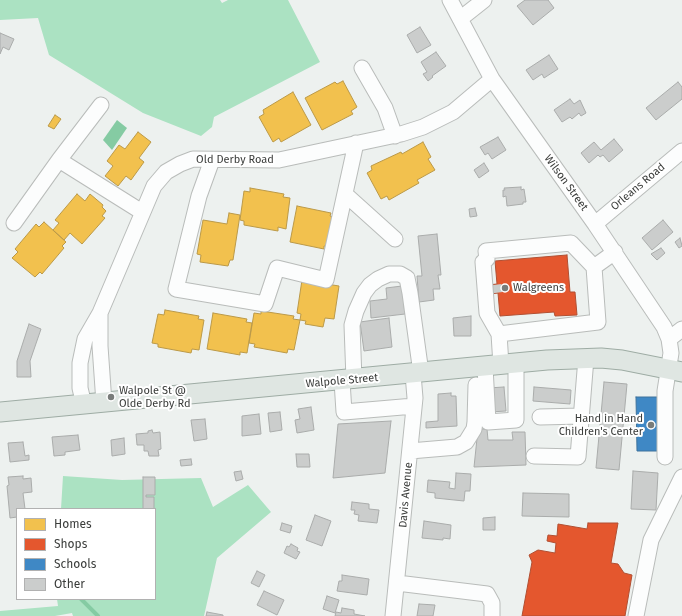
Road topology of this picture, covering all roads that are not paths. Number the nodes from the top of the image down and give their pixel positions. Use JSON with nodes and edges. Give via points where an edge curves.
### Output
{"nodes":[{"id":1,"x":450,"y":0,"type":"edge"},
{"id":2,"x":484,"y":0,"type":"edge"},
{"id":3,"x":460,"y":19,"type":"junction"},
{"id":4,"x":362,"y":68,"type":"dead end"},
{"id":5,"x":492,"y":79,"type":"junction"},
{"id":6,"x":101,"y":104,"type":"dead end"},
{"id":7,"x":395,"y":136,"type":"junction"},
{"id":8,"x":356,"y":143,"type":"junction"},
{"id":9,"x":682,"y":151,"type":"edge"},
{"id":10,"x":59,"y":160,"type":"junction"},
{"id":11,"x":212,"y":160,"type":"junction"},
{"id":12,"x":345,"y":194,"type":"junction"},
{"id":13,"x":142,"y":212,"type":"junction"},
{"id":14,"x":14,"y":223,"type":"dead end"},
{"id":15,"x":596,"y":224,"type":"junction"},
{"id":16,"x":394,"y":239,"type":"dead end"},
{"id":17,"x":615,"y":252,"type":"junction"},
{"id":18,"x":487,"y":259,"type":"junction"},
{"id":19,"x":594,"y":267,"type":"junction"},
{"id":20,"x":100,"y":313,"type":"junction"},
{"id":21,"x":496,"y":327,"type":"junction"},
{"id":22,"x":682,"y":329,"type":"edge"},
{"id":23,"x":669,"y":340,"type":"junction"},
{"id":24,"x":586,"y":358,"type":"junction"},
{"id":25,"x":494,"y":366,"type":"junction"},
{"id":26,"x":676,"y":370,"type":"edge"},
{"id":27,"x":417,"y":374,"type":"junction"},
{"id":28,"x":348,"y":380,"type":"junction"},
{"id":29,"x":104,"y":403,"type":"junction"},
{"id":30,"x":84,"y":405,"type":"junction"},
{"id":31,"x":414,"y":406,"type":"junction"},
{"id":32,"x":0,"y":412,"type":"edge"},
{"id":33,"x":540,"y":416,"type":"dead end"},
{"id":34,"x":581,"y":416,"type":"junction"},
{"id":35,"x":410,"y":451,"type":"junction"},
{"id":36,"x":534,"y":456,"type":"dead end"},
{"id":37,"x":665,"y":457,"type":"dead end"},
{"id":38,"x":682,"y":476,"type":"edge"},
{"id":39,"x":397,"y":583,"type":"junction"},
{"id":40,"x":393,"y":616,"type":"edge"},
{"id":41,"x":492,"y":616,"type":"edge"},
{"id":42,"x":636,"y":616,"type":"edge"}],
"edges":[{"from":1,"to":3,"type":"street","name":"Wilson Street"},
{"from":2,"to":3,"type":"street"},
{"from":3,"to":5,"type":"street","name":"Wilson Street"},
{"from":4,"to":7,"type":"street","via":[[385,108]]},
{"from":5,"to":7,"type":"street","name":"Old Derby Road","via":[[453,112],[423,127]]},
{"from":5,"to":15,"type":"street","name":"Wilson Street"},
{"from":6,"to":10,"type":"street"},
{"from":7,"to":8,"type":"street","name":"Old Derby Road"},
{"from":8,"to":11,"type":"street","name":"Old Derby Road","via":[[279,160]]},
{"from":8,"to":12,"type":"street"},
{"from":9,"to":15,"type":"street","name":"Orleans Road"},
{"from":10,"to":13,"type":"street"},
{"from":10,"to":14,"type":"street"},
{"from":11,"to":12,"type":"street","via":[[199,196],[176,289],[265,304],[277,268],[326,280]]},
{"from":11,"to":13,"type":"street","name":"Old Derby Road","via":[[193,159],[166,172],[154,186]]},
{"from":12,"to":16,"type":"street"},
{"from":13,"to":20,"type":"street","name":"Old Derby Road"},
{"from":15,"to":17,"type":"street","name":"Wilson Street"},
{"from":17,"to":19,"type":"street"},
{"from":17,"to":23,"type":"street","name":"Wilson Street","via":[[652,308]]},
{"from":18,"to":19,"type":"street","via":[[486,251],[571,243]]},
{"from":18,"to":21,"type":"street","via":[[493,266]]},
{"from":18,"to":21,"type":"street","via":[[483,262],[487,313]]},
{"from":19,"to":21,"type":"street","via":[[598,322]]},
{"from":20,"to":29,"type":"street","name":"Old Derby Road"},
{"from":20,"to":30,"type":"street","name":"Old Derby Road","via":[[85,339],[80,364],[80,388]]},
{"from":21,"to":25,"type":"street"},
{"from":22,"to":23,"type":"street"},
{"from":23,"to":26,"type":"street","name":"Wilson Street"},
{"from":24,"to":25,"type":"main road","name":"Walpole Street"},
{"from":24,"to":26,"type":"main road","name":"Walpole Street","via":[[622,360]]},
{"from":24,"to":34,"type":"street"},
{"from":25,"to":27,"type":"main road","name":"Walpole Street"},
{"from":25,"to":35,"type":"street","via":[[471,436],[461,446]]},
{"from":26,"to":37,"type":"street","name":"Wilson Street","via":[[665,391]]},
{"from":27,"to":28,"type":"main road","name":"Walpole Street"},
{"from":27,"to":28,"type":"street","name":"Davis Avenue","via":[[407,278],[400,274],[389,274],[378,278],[370,285],[356,311],[352,325]]},
{"from":27,"to":31,"type":"street","name":"Davis Avenue"},
{"from":28,"to":29,"type":"main road","name":"Walpole Street"},
{"from":28,"to":31,"type":"street","via":[[344,412]]},
{"from":29,"to":30,"type":"main road","name":"Walpole Street"},
{"from":30,"to":32,"type":"main road","name":"Walpole Street"},
{"from":31,"to":35,"type":"street","name":"Davis Avenue"},
{"from":33,"to":34,"type":"street"},
{"from":34,"to":36,"type":"street","via":[[578,457]]},
{"from":35,"to":39,"type":"street","name":"Davis Avenue"},
{"from":38,"to":42,"type":"street","via":[[651,540]]},
{"from":39,"to":40,"type":"street","name":"Davis Avenue"},
{"from":39,"to":41,"type":"street","via":[[487,594],[492,603]]}]}
